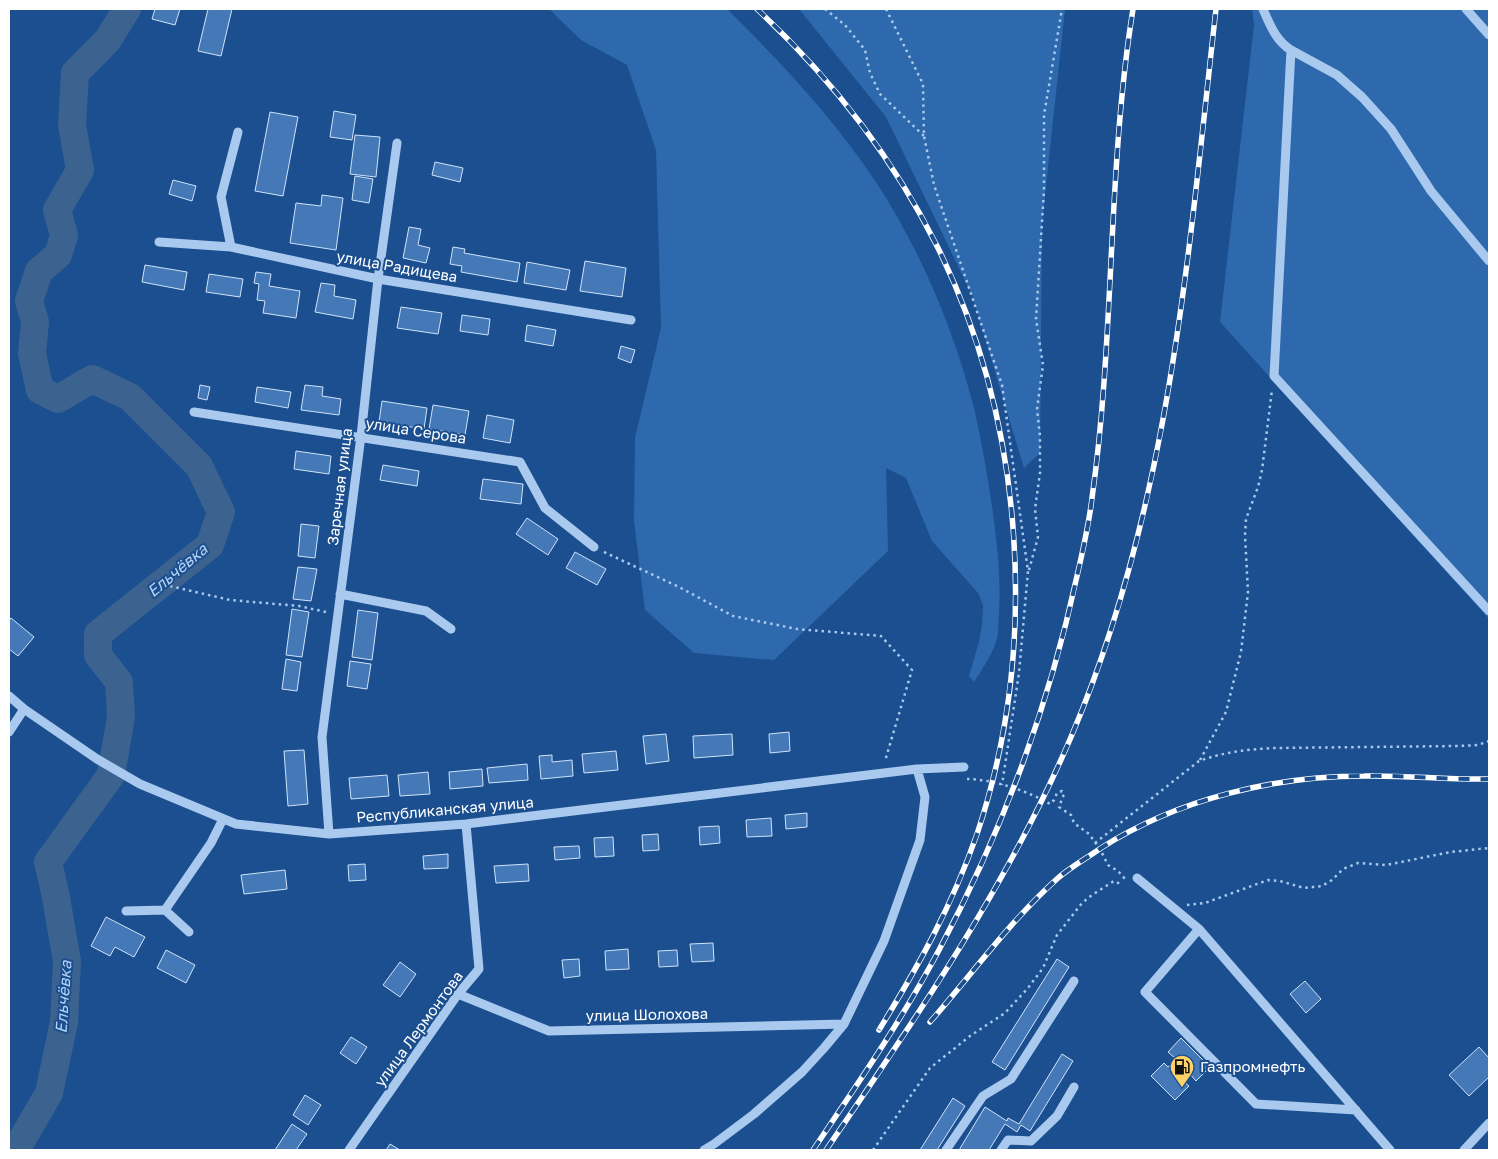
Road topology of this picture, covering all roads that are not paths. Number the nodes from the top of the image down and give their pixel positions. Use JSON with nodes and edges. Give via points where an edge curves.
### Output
{"nodes":[{"id":1,"x":1263,"y":9,"type":"edge"},
{"id":2,"x":1466,"y":9,"type":"edge"},
{"id":3,"x":1489,"y":35,"type":"edge"},
{"id":4,"x":1291,"y":50,"type":"junction"},
{"id":5,"x":238,"y":132,"type":"dead end"},
{"id":6,"x":397,"y":144,"type":"dead end"},
{"id":7,"x":159,"y":242,"type":"dead end"},
{"id":8,"x":231,"y":247,"type":"junction"},
{"id":9,"x":1489,"y":261,"type":"edge"},
{"id":10,"x":378,"y":279,"type":"junction"},
{"id":11,"x":631,"y":320,"type":"dead end"},
{"id":12,"x":194,"y":412,"type":"dead end"},
{"id":13,"x":361,"y":436,"type":"junction"},
{"id":14,"x":594,"y":547,"type":"road end"},
{"id":15,"x":340,"y":594,"type":"junction"},
{"id":16,"x":1489,"y":611,"type":"edge"},
{"id":17,"x":451,"y":629,"type":"dead end"},
{"id":18,"x":9,"y":696,"type":"edge"},
{"id":19,"x":24,"y":709,"type":"junction"},
{"id":20,"x":9,"y":732,"type":"edge"},
{"id":21,"x":964,"y":767,"type":"dead end"},
{"id":22,"x":917,"y":769,"type":"junction"},
{"id":23,"x":223,"y":819,"type":"junction"},
{"id":24,"x":466,"y":824,"type":"junction"},
{"id":25,"x":329,"y":834,"type":"junction"},
{"id":26,"x":1137,"y":878,"type":"road end"},
{"id":27,"x":165,"y":910,"type":"junction"},
{"id":28,"x":126,"y":911,"type":"dead end"},
{"id":29,"x":1199,"y":929,"type":"junction"},
{"id":30,"x":189,"y":932,"type":"dead end"},
{"id":31,"x":1074,"y":981,"type":"dead end"},
{"id":32,"x":458,"y":994,"type":"junction"},
{"id":33,"x":844,"y":1024,"type":"junction"},
{"id":34,"x":1074,"y":1087,"type":"dead end"},
{"id":35,"x":1356,"y":1110,"type":"junction"},
{"id":36,"x":1489,"y":1123,"type":"edge"},
{"id":37,"x":349,"y":1150,"type":"edge"},
{"id":38,"x":704,"y":1150,"type":"edge"},
{"id":39,"x":946,"y":1150,"type":"edge"},
{"id":40,"x":1000,"y":1150,"type":"edge"},
{"id":41,"x":1390,"y":1150,"type":"edge"},
{"id":42,"x":1464,"y":1150,"type":"edge"}],
"edges":[{"from":1,"to":4,"type":"street","via":[[1274,32]]},
{"from":2,"to":3,"type":"street"},
{"from":4,"to":9,"type":"street","via":[[1337,75],[1362,96],[1391,129],[1431,191]]},
{"from":4,"to":16,"type":"street","via":[[1274,376]]},
{"from":5,"to":8,"type":"street","via":[[221,197]]},
{"from":6,"to":10,"type":"street","name":"Заречная улица"},
{"from":7,"to":8,"type":"street","name":"улица Радищева"},
{"from":8,"to":10,"type":"street","name":"улица Радищева"},
{"from":10,"to":11,"type":"street","name":"улица Радищева"},
{"from":10,"to":13,"type":"street","name":"Заречная улица"},
{"from":12,"to":13,"type":"street","name":"улица Серова"},
{"from":13,"to":14,"type":"street","name":"улица Серова","via":[[520,462],[545,508]]},
{"from":13,"to":15,"type":"street","name":"Заречная улица"},
{"from":15,"to":17,"type":"street","via":[[426,612]]},
{"from":15,"to":25,"type":"street","name":"Заречная улица","via":[[322,737]]},
{"from":18,"to":19,"type":"street","name":"Республиканская улица"},
{"from":19,"to":20,"type":"street"},
{"from":19,"to":23,"type":"street","name":"Республиканская улица","via":[[140,784]]},
{"from":21,"to":22,"type":"street","name":"Республиканская улица"},
{"from":22,"to":24,"type":"street","name":"Республиканская улица"},
{"from":22,"to":33,"type":"street","via":[[925,797],[920,840],[884,941]]},
{"from":23,"to":25,"type":"street","name":"Республиканская улица","via":[[236,824]]},
{"from":23,"to":27,"type":"street","via":[[211,843]]},
{"from":24,"to":25,"type":"street","name":"Республиканская улица"},
{"from":24,"to":32,"type":"street","name":"улица Лермонтова","via":[[479,969]]},
{"from":26,"to":29,"type":"street"},
{"from":27,"to":28,"type":"street"},
{"from":27,"to":30,"type":"street"},
{"from":29,"to":35,"type":"street"},
{"from":29,"to":35,"type":"street","via":[[1144,992],[1256,1104]]},
{"from":31,"to":39,"type":"street","via":[[1010,1079],[983,1096]]},
{"from":32,"to":33,"type":"street","name":"улица Шолохова","via":[[550,1031]]},
{"from":32,"to":37,"type":"street","name":"улица Лермонтова"},
{"from":33,"to":38,"type":"street","via":[[783,1089]]},
{"from":34,"to":40,"type":"street","via":[[1057,1116],[1031,1141],[1008,1140]]},
{"from":35,"to":41,"type":"street"},
{"from":36,"to":42,"type":"street"}]}
